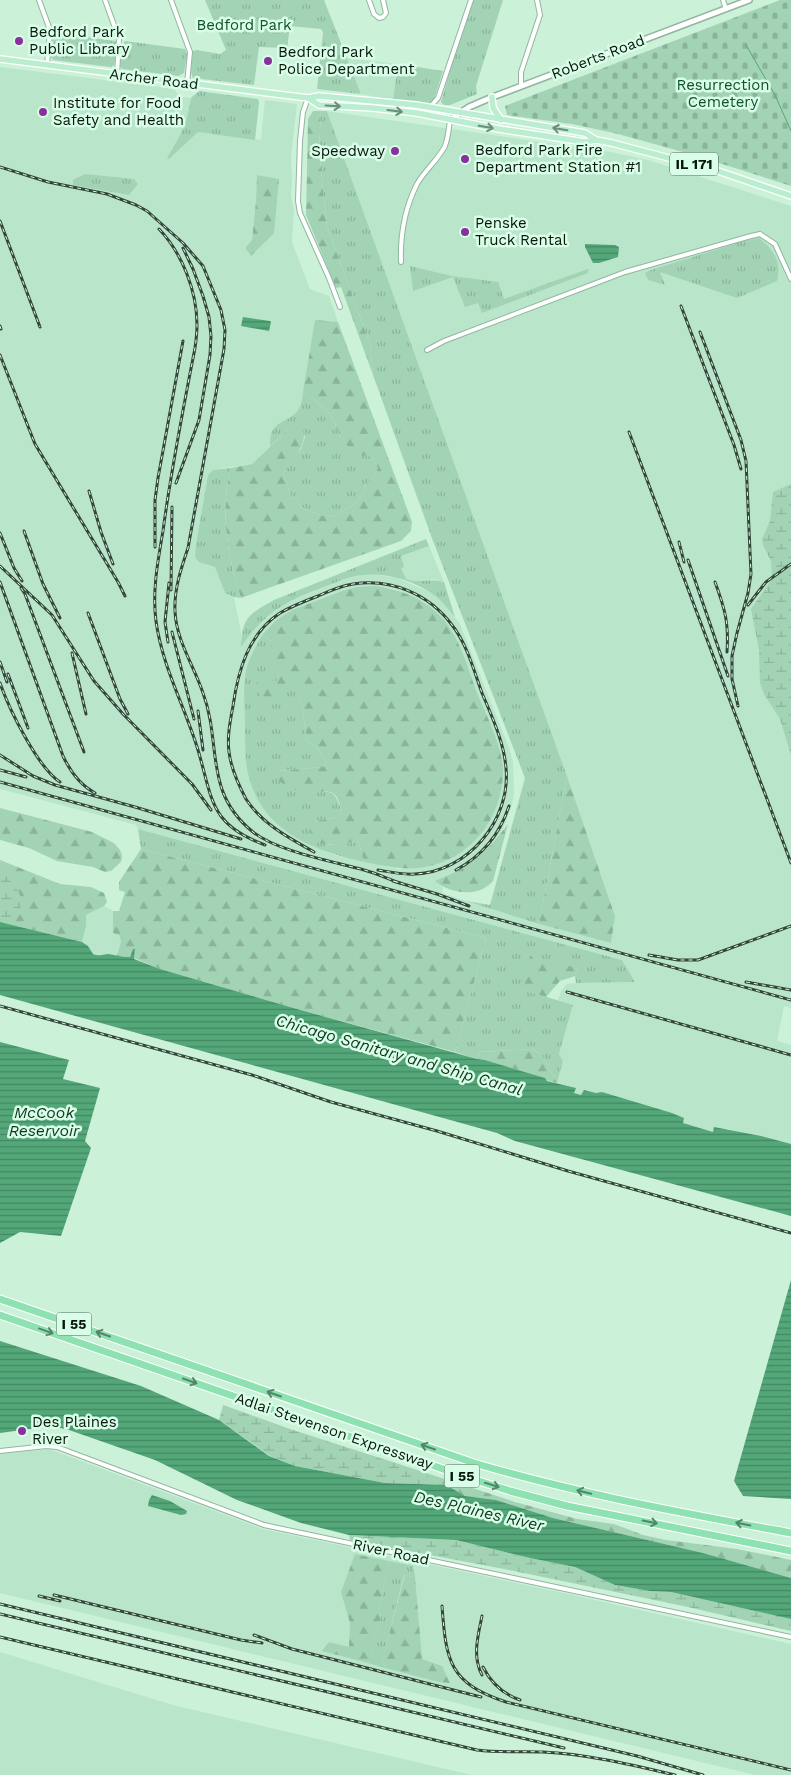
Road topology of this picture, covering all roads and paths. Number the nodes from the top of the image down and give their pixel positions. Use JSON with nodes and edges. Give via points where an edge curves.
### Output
{"nodes":[{"id":1,"x":39,"y":0,"type":"edge"},
{"id":2,"x":105,"y":0,"type":"edge"},
{"id":3,"x":171,"y":0,"type":"edge"},
{"id":4,"x":369,"y":0,"type":"edge"},
{"id":5,"x":383,"y":0,"type":"edge"},
{"id":6,"x":471,"y":0,"type":"edge"},
{"id":7,"x":537,"y":0,"type":"edge"},
{"id":8,"x":723,"y":0,"type":"edge"},
{"id":9,"x":749,"y":0,"type":"edge"},
{"id":10,"x":726,"y":9,"type":"junction"},
{"id":11,"x":0,"y":59,"type":"edge"},
{"id":12,"x":47,"y":66,"type":"junction"},
{"id":13,"x":117,"y":75,"type":"junction"},
{"id":14,"x":188,"y":84,"type":"junction"},
{"id":15,"x":521,"y":86,"type":"junction"},
{"id":16,"x":492,"y":97,"type":"junction"},
{"id":17,"x":308,"y":98,"type":"junction"},
{"id":18,"x":438,"y":98,"type":"junction"},
{"id":19,"x":430,"y":108,"type":"junction"},
{"id":20,"x":442,"y":110,"type":"junction"},
{"id":21,"x":461,"y":114,"type":"junction"},
{"id":22,"x":450,"y":120,"type":"junction"},
{"id":23,"x":501,"y":120,"type":"junction"},
{"id":24,"x":596,"y":140,"type":"junction"},
{"id":25,"x":791,"y":196,"type":"edge"},
{"id":26,"x":401,"y":262,"type":"dead end"},
{"id":27,"x":791,"y":279,"type":"edge"},
{"id":28,"x":340,"y":307,"type":"dead end"},
{"id":29,"x":427,"y":350,"type":"dead end"},
{"id":30,"x":0,"y":1299,"type":"edge"},
{"id":31,"x":0,"y":1315,"type":"edge"},
{"id":32,"x":0,"y":1451,"type":"edge"},
{"id":33,"x":791,"y":1534,"type":"edge"},
{"id":34,"x":791,"y":1551,"type":"edge"},
{"id":35,"x":791,"y":1637,"type":"edge"}],
"edges":[{"from":1,"to":12,"type":"street","via":[[50,30]]},
{"from":2,"to":13,"type":"street","via":[[119,38]]},
{"from":3,"to":14,"type":"street","via":[[190,52]]},
{"from":4,"to":5,"type":"street","via":[[379,18],[386,13]]},
{"from":6,"to":18,"type":"street"},
{"from":7,"to":15,"type":"street","via":[[540,16],[521,72]]},
{"from":8,"to":10,"type":"street"},
{"from":9,"to":10,"type":"street","name":"Roberts Road"},
{"from":10,"to":15,"type":"street","name":"Roberts Road"},
{"from":11,"to":12,"type":"main road","name":"Archer Road","number":"IL 171"},
{"from":12,"to":13,"type":"main road","name":"Archer Road","number":"IL 171"},
{"from":13,"to":14,"type":"main road","name":"Archer Road","number":"IL 171"},
{"from":14,"to":17,"type":"main road","name":"Archer Road","number":"IL 171"},
{"from":15,"to":16,"type":"street","name":"Roberts Road"},
{"from":16,"to":21,"type":"street","name":"Roberts Road"},
{"from":16,"to":23,"type":"main road","via":[[493,108]]},
{"from":17,"to":19,"type":"main road","name":"Archer Road","number":"IL 171","via":[[347,98]]},
{"from":17,"to":22,"type":"main road","name":"Archer Road","number":"IL 171","one_way":true,"via":[[319,105],[373,108]]},
{"from":17,"to":28,"type":"street","via":[[300,141],[298,201],[300,213]]},
{"from":18,"to":19,"type":"street"},
{"from":18,"to":20,"type":"street"},
{"from":19,"to":20,"type":"main road","name":"Archer Road","number":"IL 171"},
{"from":20,"to":21,"type":"main road","name":"Archer Road","number":"IL 171"},
{"from":21,"to":22,"type":"street","name":"Roberts Road"},
{"from":21,"to":23,"type":"main road","name":"Archer Road","number":"IL 171"},
{"from":22,"to":24,"type":"main road","name":"Archer Road","number":"IL 171","one_way":true,"via":[[585,142]]},
{"from":22,"to":26,"type":"street","via":[[444,147],[418,183],[409,206],[404,222]]},
{"from":24,"to":23,"type":"main road","name":"Archer Road","number":"IL 171","one_way":true,"via":[[585,133]]},
{"from":24,"to":25,"type":"main road","name":"Archer Road","number":"IL 171","via":[[718,171]]},
{"from":27,"to":29,"type":"street","via":[[775,244],[760,234],[625,272]]},
{"from":33,"to":30,"type":"highway","name":"Adlai Stevenson Expressway","number":"I 55","one_way":true,"via":[[597,1496],[474,1463]]},
{"from":31,"to":34,"type":"highway","name":"Adlai Stevenson Expressway","number":"I 55","one_way":true,"via":[[510,1491],[567,1506]]},
{"from":32,"to":35,"type":"street","name":"River Road","via":[[58,1447],[264,1525]]}]}
